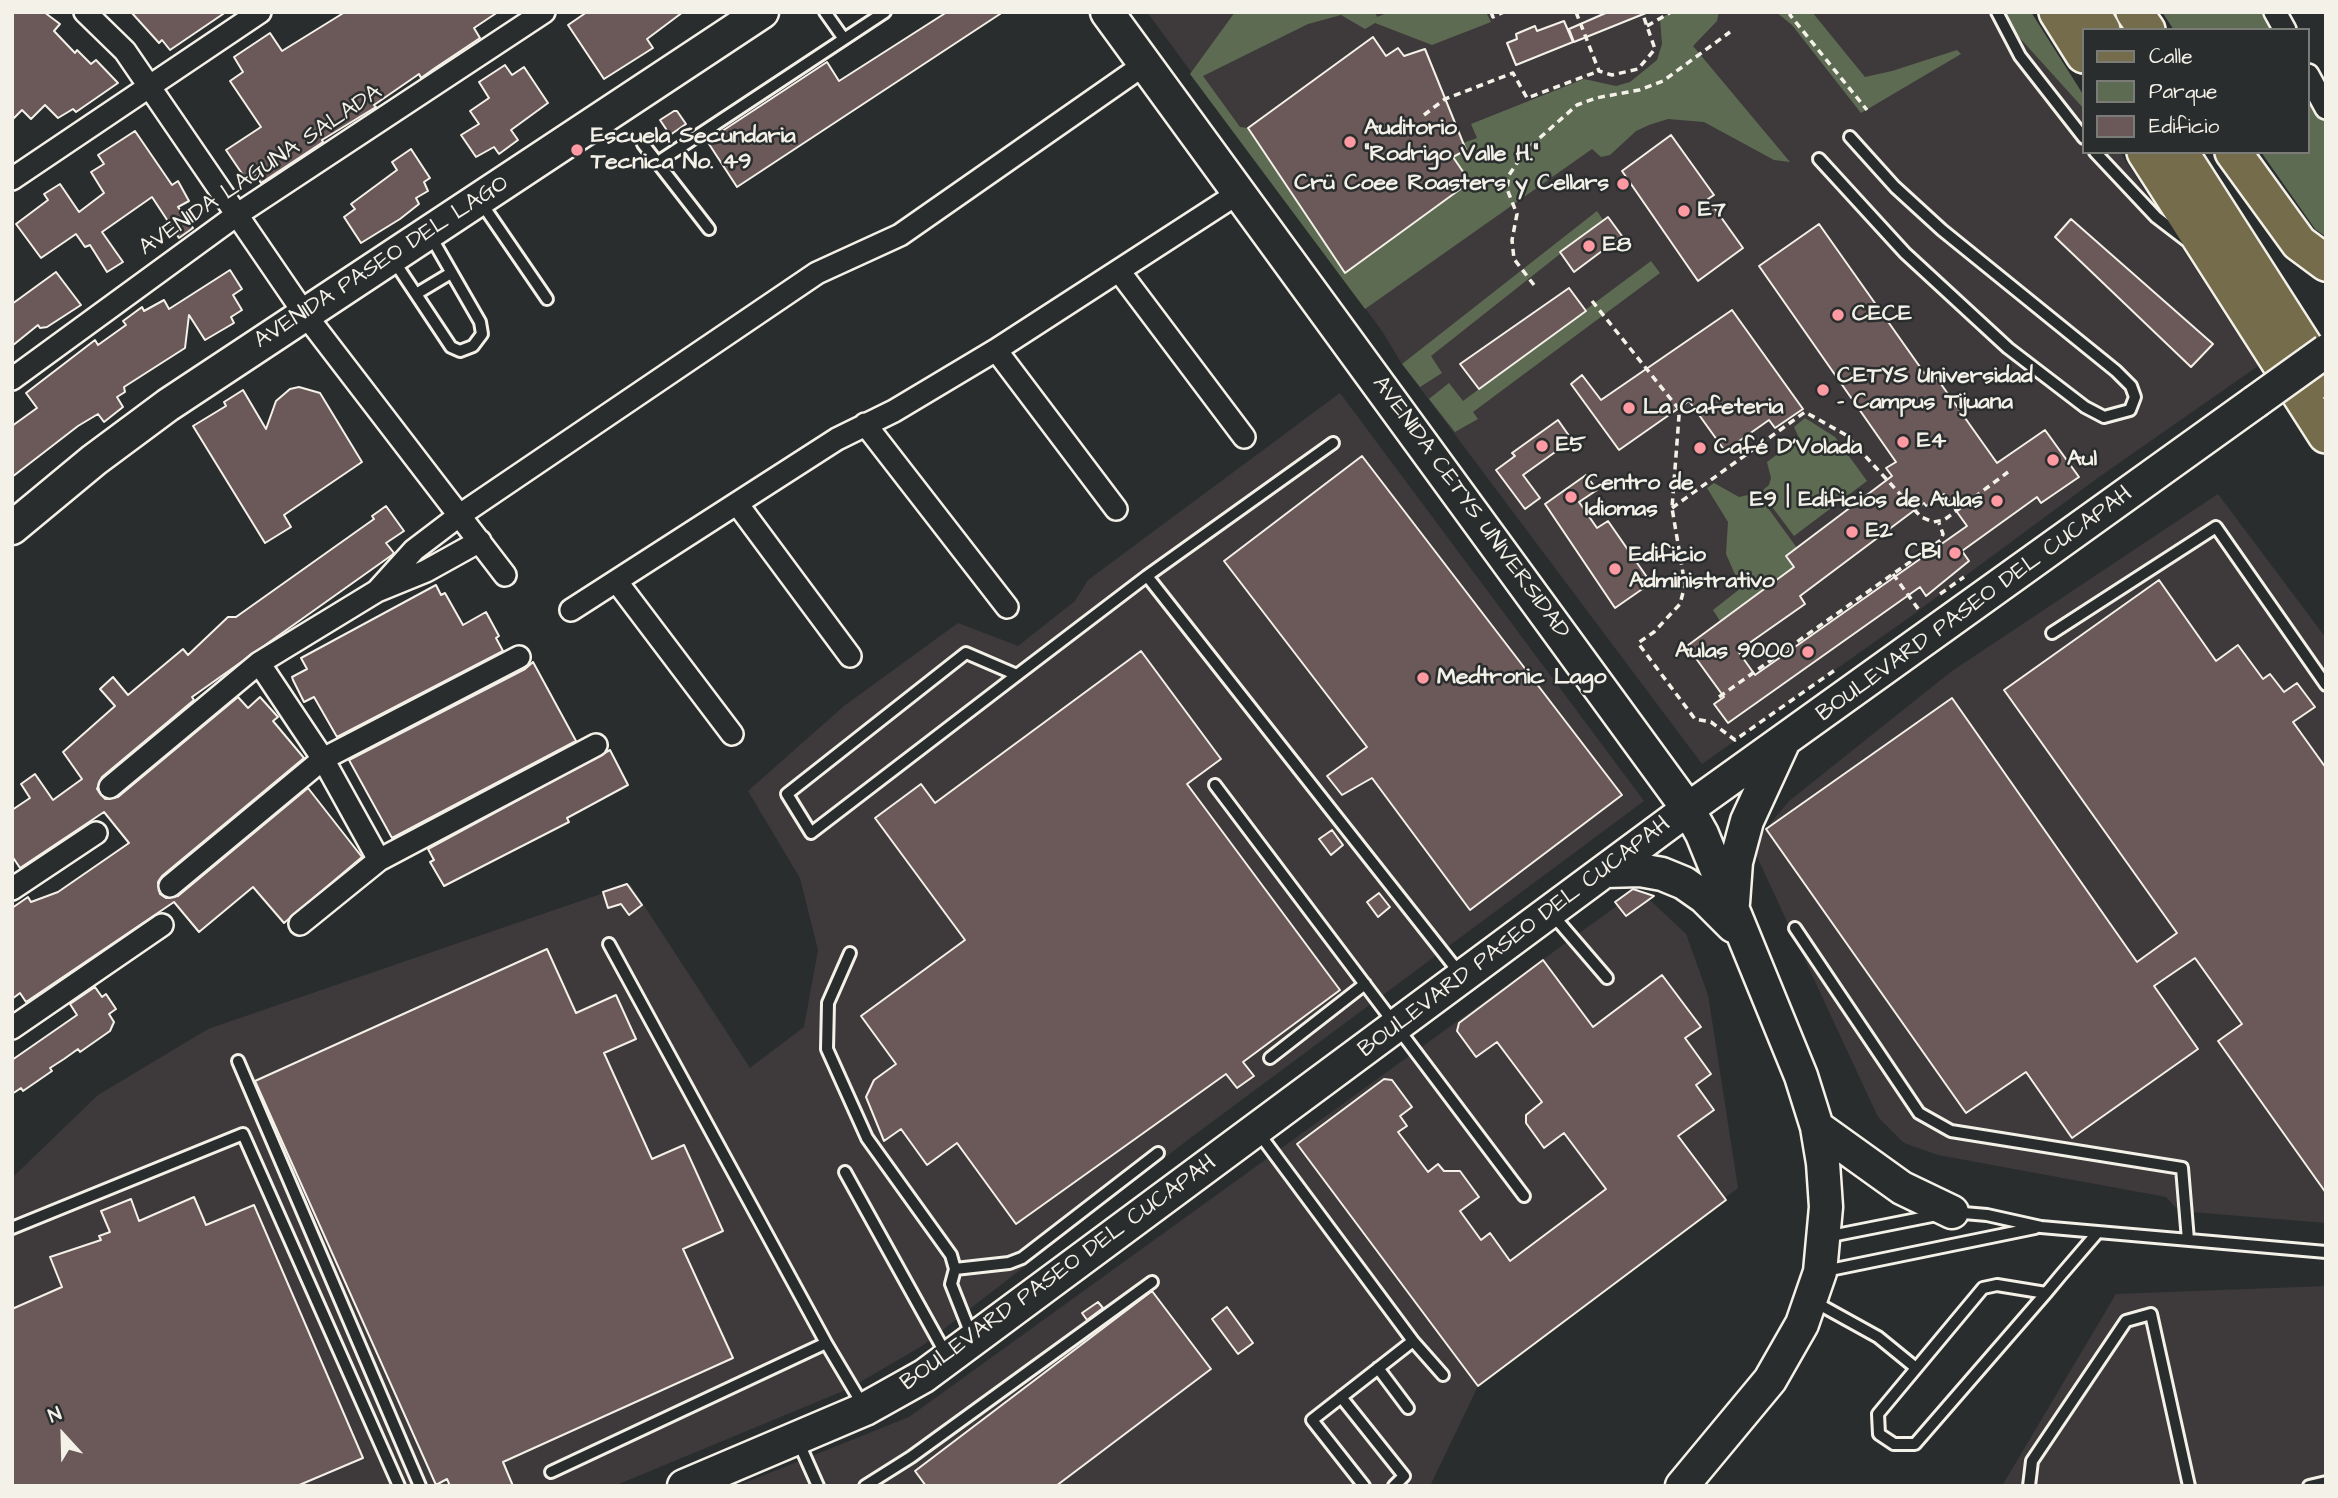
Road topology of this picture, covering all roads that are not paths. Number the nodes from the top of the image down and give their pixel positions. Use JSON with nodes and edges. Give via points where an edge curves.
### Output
{"nodes":[{"id":1,"x":85,"y":12,"type":"edge"},
{"id":2,"x":260,"y":12,"type":"edge"},
{"id":3,"x":544,"y":12,"type":"edge"},
{"id":4,"x":762,"y":12,"type":"edge"},
{"id":5,"x":825,"y":12,"type":"edge"},
{"id":6,"x":885,"y":12,"type":"edge"},
{"id":7,"x":1107,"y":12,"type":"edge"},
{"id":8,"x":1997,"y":12,"type":"edge"},
{"id":9,"x":2057,"y":12,"type":"edge"},
{"id":10,"x":2091,"y":12,"type":"edge"},
{"id":11,"x":2134,"y":12,"type":"edge"},
{"id":12,"x":2275,"y":12,"type":"edge"},
{"id":13,"x":2101,"y":28,"type":"edge"},
{"id":14,"x":2146,"y":28,"type":"edge"},
{"id":15,"x":2284,"y":28,"type":"edge"},
{"id":16,"x":844,"y":39,"type":"junction"},
{"id":17,"x":2082,"y":52,"type":"edge"},
{"id":18,"x":1145,"y":64,"type":"junction"},
{"id":19,"x":2310,"y":79,"type":"edge"},
{"id":20,"x":149,"y":85,"type":"junction"},
{"id":21,"x":2326,"y":108,"type":"edge"},
{"id":22,"x":2082,"y":135,"type":"edge"},
{"id":23,"x":1850,"y":137,"type":"dead end"},
{"id":24,"x":643,"y":144,"type":"dead end"},
{"id":25,"x":2097,"y":154,"type":"edge"},
{"id":26,"x":2146,"y":154,"type":"edge"},
{"id":27,"x":2181,"y":154,"type":"edge"},
{"id":28,"x":2235,"y":154,"type":"edge"},
{"id":29,"x":1819,"y":159,"type":"dead end"},
{"id":30,"x":658,"y":162,"type":"junction"},
{"id":31,"x":17,"y":167,"type":"edge"},
{"id":32,"x":1240,"y":192,"type":"junction"},
{"id":33,"x":479,"y":199,"type":"junction"},
{"id":34,"x":238,"y":214,"type":"junction"},
{"id":35,"x":709,"y":229,"type":"dead end"},
{"id":36,"x":428,"y":232,"type":"junction"},
{"id":37,"x":391,"y":256,"type":"junction"},
{"id":38,"x":2212,"y":260,"type":"junction"},
{"id":39,"x":2326,"y":263,"type":"edge"},
{"id":40,"x":1119,"y":271,"type":"junction"},
{"id":41,"x":451,"y":272,"type":"junction"},
{"id":42,"x":416,"y":294,"type":"junction"},
{"id":43,"x":547,"y":299,"type":"dead end"},
{"id":44,"x":304,"y":313,"type":"junction"},
{"id":45,"x":996,"y":350,"type":"junction"},
{"id":46,"x":2326,"y":351,"type":"edge"},
{"id":47,"x":12,"y":379,"type":"edge"},
{"id":48,"x":2326,"y":380,"type":"edge"},
{"id":49,"x":865,"y":424,"type":"junction"},
{"id":50,"x":2326,"y":435,"type":"edge"},
{"id":51,"x":1244,"y":437,"type":"dead end"},
{"id":52,"x":1333,"y":443,"type":"dead end"},
{"id":53,"x":738,"y":505,"type":"junction"},
{"id":54,"x":1116,"y":509,"type":"dead end"},
{"id":55,"x":460,"y":514,"type":"junction"},
{"id":56,"x":12,"y":528,"type":"edge"},
{"id":57,"x":480,"y":541,"type":"junction"},
{"id":58,"x":505,"y":575,"type":"dead end"},
{"id":59,"x":1147,"y":576,"type":"junction"},
{"id":60,"x":617,"y":582,"type":"junction"},
{"id":61,"x":377,"y":591,"type":"junction"},
{"id":62,"x":1007,"y":607,"type":"dead end"},
{"id":63,"x":571,"y":610,"type":"dead end"},
{"id":64,"x":2052,"y":633,"type":"dead end"},
{"id":65,"x":519,"y":656,"type":"dead end"},
{"id":66,"x":850,"y":656,"type":"dead end"},
{"id":67,"x":259,"y":663,"type":"junction"},
{"id":68,"x":1017,"y":675,"type":"junction"},
{"id":69,"x":2326,"y":685,"type":"edge"},
{"id":70,"x":732,"y":734,"type":"dead end"},
{"id":71,"x":596,"y":745,"type":"dead end"},
{"id":72,"x":1782,"y":745,"type":"junction"},
{"id":73,"x":323,"y":759,"type":"junction"},
{"id":74,"x":1215,"y":785,"type":"dead end"},
{"id":75,"x":110,"y":787,"type":"dead end"},
{"id":76,"x":1688,"y":809,"type":"junction"},
{"id":77,"x":96,"y":833,"type":"dead end"},
{"id":78,"x":379,"y":860,"type":"junction"},
{"id":79,"x":1606,"y":871,"type":"junction"},
{"id":80,"x":170,"y":886,"type":"dead end"},
{"id":81,"x":12,"y":889,"type":"edge"},
{"id":82,"x":1550,"y":912,"type":"junction"},
{"id":83,"x":1737,"y":923,"type":"junction"},
{"id":84,"x":300,"y":924,"type":"dead end"},
{"id":85,"x":162,"y":925,"type":"dead end"},
{"id":86,"x":1795,"y":928,"type":"dead end"},
{"id":87,"x":610,"y":944,"type":"dead end"},
{"id":88,"x":850,"y":953,"type":"dead end"},
{"id":89,"x":1463,"y":977,"type":"junction"},
{"id":90,"x":1607,"y":978,"type":"dead end"},
{"id":91,"x":1365,"y":984,"type":"junction"},
{"id":92,"x":1396,"y":1026,"type":"junction"},
{"id":93,"x":12,"y":1028,"type":"edge"},
{"id":94,"x":1270,"y":1058,"type":"dead end"},
{"id":95,"x":238,"y":1061,"type":"dead end"},
{"id":96,"x":1816,"y":1127,"type":"junction"},
{"id":97,"x":1256,"y":1130,"type":"junction"},
{"id":98,"x":1158,"y":1153,"type":"dead end"},
{"id":99,"x":845,"y":1172,"type":"dead end"},
{"id":100,"x":1524,"y":1196,"type":"dead end"},
{"id":101,"x":1952,"y":1212,"type":"junction"},
{"id":102,"x":2042,"y":1227,"type":"junction"},
{"id":103,"x":12,"y":1228,"type":"edge"},
{"id":104,"x":2098,"y":1232,"type":"junction"},
{"id":105,"x":1823,"y":1238,"type":"junction"},
{"id":106,"x":2188,"y":1240,"type":"junction"},
{"id":107,"x":2326,"y":1252,"type":"edge"},
{"id":108,"x":955,"y":1269,"type":"junction"},
{"id":109,"x":1152,"y":1282,"type":"dead end"},
{"id":110,"x":1815,"y":1286,"type":"junction"},
{"id":111,"x":2046,"y":1293,"type":"junction"},
{"id":112,"x":1413,"y":1341,"type":"junction"},
{"id":113,"x":826,"y":1343,"type":"junction"},
{"id":114,"x":961,"y":1349,"type":"junction"},
{"id":115,"x":1378,"y":1368,"type":"junction"},
{"id":116,"x":1916,"y":1368,"type":"junction"},
{"id":117,"x":1443,"y":1375,"type":"dead end"},
{"id":118,"x":1341,"y":1397,"type":"junction"},
{"id":119,"x":1409,"y":1408,"type":"dead end"},
{"id":120,"x":865,"y":1409,"type":"junction"},
{"id":121,"x":796,"y":1439,"type":"junction"},
{"id":122,"x":551,"y":1472,"type":"dead end"},
{"id":123,"x":2326,"y":1482,"type":"edge"},
{"id":124,"x":399,"y":1486,"type":"edge"},
{"id":125,"x":421,"y":1486,"type":"edge"},
{"id":126,"x":684,"y":1486,"type":"edge"},
{"id":127,"x":818,"y":1486,"type":"edge"},
{"id":128,"x":865,"y":1486,"type":"edge"},
{"id":129,"x":1364,"y":1486,"type":"edge"},
{"id":130,"x":1394,"y":1486,"type":"edge"},
{"id":131,"x":1682,"y":1486,"type":"edge"},
{"id":132,"x":2029,"y":1486,"type":"edge"},
{"id":133,"x":2189,"y":1486,"type":"edge"},
{"id":134,"x":2309,"y":1486,"type":"edge"}],
"edges":[{"from":1,"to":20,"type":"street","via":[[125,51]]},
{"from":2,"to":20,"type":"street"},
{"from":3,"to":34,"type":"street","name":"AVENIDA LAGUNA SALADA"},
{"from":4,"to":33,"type":"main road","name":"AVENIDA PASEO DEL LAGO"},
{"from":5,"to":16,"type":"lane"},
{"from":6,"to":16,"type":"lane"},
{"from":7,"to":18,"type":"main road","name":"AVENIDA CETYS UNIVERSIDAD"},
{"from":8,"to":22,"type":"lane","via":[[2020,56]]},
{"from":9,"to":17,"type":"main road"},
{"from":10,"to":13,"type":"main road"},
{"from":11,"to":14,"type":"main road"},
{"from":12,"to":15,"type":"street"},
{"from":16,"to":30,"type":"lane"},
{"from":18,"to":32,"type":"main road","name":"AVENIDA CETYS UNIVERSIDAD"},
{"from":18,"to":55,"type":"street","via":[[900,235],[817,273]]},
{"from":19,"to":21,"type":"street"},
{"from":20,"to":31,"type":"street"},
{"from":20,"to":34,"type":"street"},
{"from":23,"to":29,"type":"lane","via":[[1942,230],[2116,371],[2135,397],[2130,410],[2104,417],[2008,348],[1905,253]]},
{"from":24,"to":30,"type":"lane"},
{"from":25,"to":38,"type":"lane","via":[[2156,217]]},
{"from":26,"to":38,"type":"main road"},
{"from":27,"to":48,"type":"main road"},
{"from":28,"to":39,"type":"main road","via":[[2299,243]]},
{"from":30,"to":35,"type":"lane"},
{"from":32,"to":40,"type":"street"},
{"from":32,"to":76,"type":"main road","name":"AVENIDA CETYS UNIVERSIDAD"},
{"from":33,"to":36,"type":"main road","name":"AVENIDA PASEO DEL LAGO"},
{"from":33,"to":43,"type":"lane"},
{"from":34,"to":44,"type":"street"},
{"from":34,"to":47,"type":"street","name":"AVENIDA LAGUNA SALADA"},
{"from":36,"to":37,"type":"main road","name":"AVENIDA PASEO DEL LAGO"},
{"from":36,"to":41,"type":"lane"},
{"from":37,"to":42,"type":"lane"},
{"from":37,"to":44,"type":"main road","name":"AVENIDA PASEO DEL LAGO"},
{"from":38,"to":50,"type":"main road"},
{"from":40,"to":45,"type":"street"},
{"from":40,"to":51,"type":"street"},
{"from":41,"to":42,"type":"lane"},
{"from":41,"to":42,"type":"lane","via":[[480,322],[482,334],[473,346],[460,351],[451,347]]},
{"from":44,"to":55,"type":"street"},
{"from":44,"to":56,"type":"main road","name":"AVENIDA PASEO DEL LAGO","via":[[94,460]]},
{"from":45,"to":49,"type":"street"},
{"from":45,"to":54,"type":"street"},
{"from":46,"to":72,"type":"main road","name":"BOULEVARD PASEO DEL CUCAPAH","bridge":true},
{"from":49,"to":53,"type":"street"},
{"from":49,"to":62,"type":"street"},
{"from":52,"to":59,"type":"lane"},
{"from":53,"to":60,"type":"street"},
{"from":53,"to":66,"type":"street"},
{"from":55,"to":57,"type":"street"},
{"from":55,"to":61,"type":"street","via":[[414,550]]},
{"from":57,"to":58,"type":"street"},
{"from":57,"to":61,"type":"street"},
{"from":59,"to":68,"type":"lane"},
{"from":59,"to":89,"type":"lane"},
{"from":60,"to":63,"type":"street"},
{"from":60,"to":70,"type":"street"},
{"from":61,"to":67,"type":"street"},
{"from":64,"to":69,"type":"lane","via":[[2216,527]]},
{"from":65,"to":73,"type":"street"},
{"from":67,"to":73,"type":"street"},
{"from":67,"to":75,"type":"street"},
{"from":68,"to":68,"type":"lane","via":[[965,653],[787,794],[811,833]]},
{"from":71,"to":78,"type":"street"},
{"from":72,"to":76,"type":"main road","name":"BOULEVARD PASEO DEL CUCAPAH"},
{"from":72,"to":83,"type":"main road","via":[[1747,821],[1736,862]]},
{"from":73,"to":78,"type":"street"},
{"from":73,"to":80,"type":"street"},
{"from":74,"to":91,"type":"lane"},
{"from":76,"to":79,"type":"main road","name":"BOULEVARD PASEO DEL CUCAPAH"},
{"from":76,"to":83,"type":"main road","name":"AVENIDA CETYS UNIVERSIDAD"},
{"from":77,"to":81,"type":"street"},
{"from":78,"to":84,"type":"street"},
{"from":79,"to":82,"type":"main road","name":"BOULEVARD PASEO DEL CUCAPAH"},
{"from":79,"to":83,"type":"main road","via":[[1662,874],[1684,883]]},
{"from":82,"to":89,"type":"main road","name":"BOULEVARD PASEO DEL CUCAPAH"},
{"from":82,"to":90,"type":"lane"},
{"from":83,"to":96,"type":"main road","name":"AVENIDA CETYS UNIVERSIDAD","via":[[1801,1076]]},
{"from":85,"to":93,"type":"street"},
{"from":86,"to":106,"type":"lane","via":[[1919,1113],[1951,1131],[2182,1168]]},
{"from":87,"to":113,"type":"lane"},
{"from":88,"to":108,"type":"lane","via":[[828,1003],[827,1049],[867,1138],[951,1255]]},
{"from":89,"to":92,"type":"main road","name":"BOULEVARD PASEO DEL CUCAPAH"},
{"from":91,"to":92,"type":"lane"},
{"from":91,"to":94,"type":"lane"},
{"from":92,"to":97,"type":"main road","name":"BOULEVARD PASEO DEL CUCAPAH"},
{"from":92,"to":100,"type":"lane"},
{"from":95,"to":125,"type":"lane"},
{"from":96,"to":101,"type":"main road","via":[[1902,1188]]},
{"from":96,"to":105,"type":"main road","name":"AVENIDA CETYS UNIVERSIDAD","via":[[1826,1207]]},
{"from":97,"to":112,"type":"lane"},
{"from":97,"to":114,"type":"main road","name":"BOULEVARD PASEO DEL CUCAPAH"},
{"from":98,"to":108,"type":"lane","via":[[1022,1258]]},
{"from":99,"to":114,"type":"lane"},
{"from":101,"to":102,"type":"lane"},
{"from":101,"to":105,"type":"lane"},
{"from":102,"to":104,"type":"lane"},
{"from":102,"to":110,"type":"lane"},
{"from":103,"to":124,"type":"lane","via":[[243,1134]]},
{"from":104,"to":106,"type":"lane"},
{"from":104,"to":111,"type":"lane"},
{"from":105,"to":110,"type":"main road","name":"AVENIDA CETYS UNIVERSIDAD"},
{"from":106,"to":107,"type":"lane"},
{"from":108,"to":114,"type":"lane","via":[[951,1284]]},
{"from":109,"to":128,"type":"lane"},
{"from":110,"to":116,"type":"lane"},
{"from":110,"to":131,"type":"main road","name":"AVENIDA CETYS UNIVERSIDAD","via":[[1802,1324],[1770,1380]]},
{"from":111,"to":116,"type":"lane","via":[[1997,1285],[1983,1288]]},
{"from":111,"to":116,"type":"lane","via":[[1914,1444],[1894,1444],[1879,1434],[1878,1414]]},
{"from":112,"to":115,"type":"lane"},
{"from":112,"to":117,"type":"lane"},
{"from":113,"to":120,"type":"lane"},
{"from":113,"to":122,"type":"lane"},
{"from":114,"to":120,"type":"main road","name":"BOULEVARD PASEO DEL CUCAPAH"},
{"from":115,"to":118,"type":"lane"},
{"from":115,"to":119,"type":"lane"},
{"from":118,"to":129,"type":"lane","via":[[1312,1420]]},
{"from":118,"to":130,"type":"lane","via":[[1404,1476]]},
{"from":120,"to":121,"type":"main road","name":"BOULEVARD PASEO DEL CUCAPAH"},
{"from":121,"to":126,"type":"main road","name":"BOULEVARD PASEO DEL CUCAPAH"},
{"from":121,"to":127,"type":"lane"},
{"from":123,"to":134,"type":"lane"},
{"from":132,"to":133,"type":"lane","via":[[2032,1461],[2126,1321],[2151,1314]]}]}
